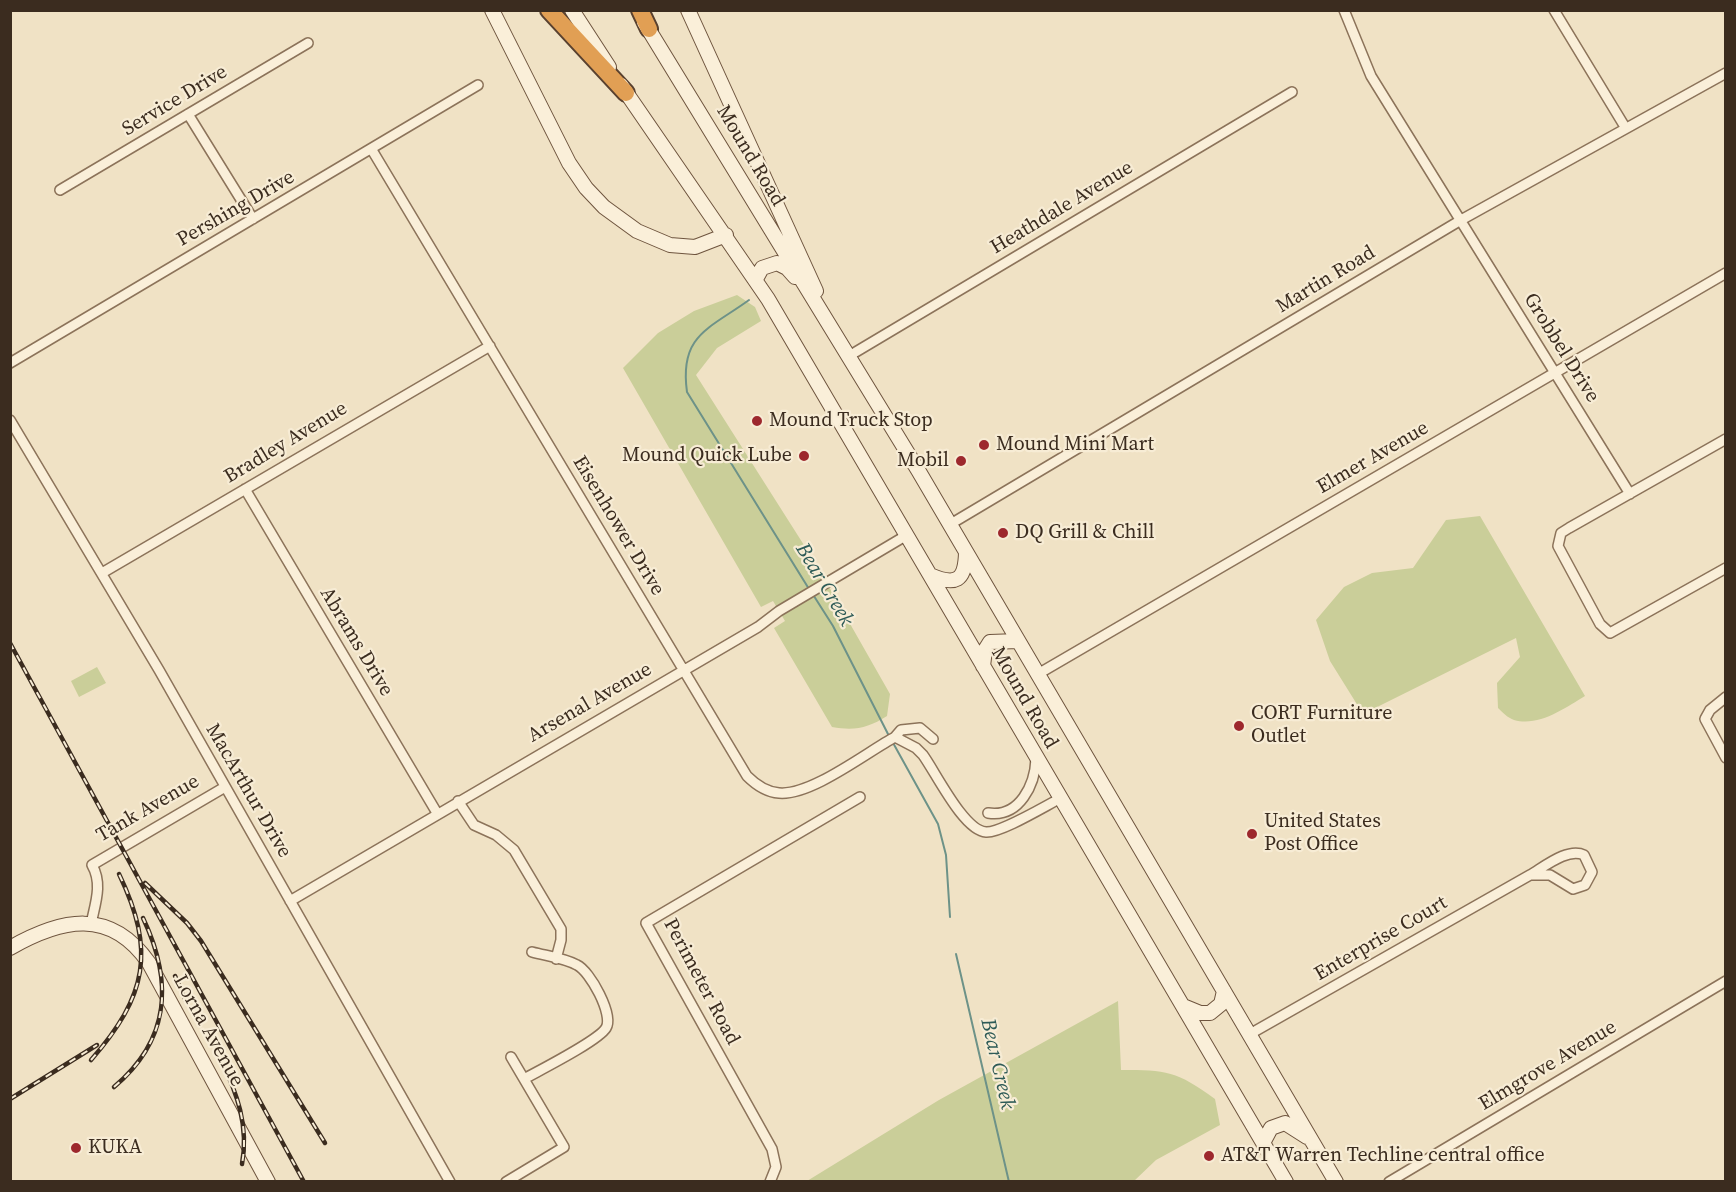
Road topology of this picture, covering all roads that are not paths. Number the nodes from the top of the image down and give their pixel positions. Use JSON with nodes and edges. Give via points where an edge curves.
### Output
{"nodes":[{"id":1,"x":492,"y":10,"type":"edge"},
{"id":2,"x":549,"y":10,"type":"edge"},
{"id":3,"x":572,"y":10,"type":"edge"},
{"id":4,"x":635,"y":10,"type":"edge"},
{"id":5,"x":640,"y":10,"type":"edge"},
{"id":6,"x":688,"y":10,"type":"edge"},
{"id":7,"x":1344,"y":10,"type":"edge"},
{"id":8,"x":1554,"y":10,"type":"edge"},
{"id":9,"x":649,"y":29,"type":"junction"},
{"id":10,"x":308,"y":43,"type":"dead end"},
{"id":11,"x":1725,"y":73,"type":"edge"},
{"id":12,"x":478,"y":85,"type":"dead end"},
{"id":13,"x":626,"y":93,"type":"junction"},
{"id":14,"x":1292,"y":93,"type":"dead end"},
{"id":15,"x":188,"y":114,"type":"junction"},
{"id":16,"x":1625,"y":127,"type":"junction"},
{"id":17,"x":372,"y":150,"type":"junction"},
{"id":18,"x":60,"y":190,"type":"dead end"},
{"id":19,"x":253,"y":219,"type":"junction"},
{"id":20,"x":1461,"y":220,"type":"junction"},
{"id":21,"x":726,"y":235,"type":"junction"},
{"id":22,"x":1725,"y":273,"type":"edge"},
{"id":23,"x":756,"y":279,"type":"junction"},
{"id":24,"x":816,"y":302,"type":"junction"},
{"id":25,"x":829,"y":324,"type":"junction"},
{"id":26,"x":490,"y":346,"type":"junction"},
{"id":27,"x":849,"y":356,"type":"junction"},
{"id":28,"x":10,"y":363,"type":"edge"},
{"id":29,"x":1556,"y":372,"type":"junction"},
{"id":30,"x":10,"y":420,"type":"edge"},
{"id":31,"x":1725,"y":439,"type":"edge"},
{"id":32,"x":244,"y":489,"type":"junction"},
{"id":33,"x":1630,"y":494,"type":"junction"},
{"id":34,"x":949,"y":525,"type":"junction"},
{"id":35,"x":907,"y":535,"type":"junction"},
{"id":36,"x":966,"y":553,"type":"junction"},
{"id":37,"x":1725,"y":568,"type":"edge"},
{"id":38,"x":102,"y":573,"type":"junction"},
{"id":39,"x":930,"y":575,"type":"junction"},
{"id":40,"x":1018,"y":641,"type":"junction"},
{"id":41,"x":983,"y":666,"type":"junction"},
{"id":42,"x":682,"y":669,"type":"junction"},
{"id":43,"x":1038,"y":674,"type":"junction"},
{"id":44,"x":1725,"y":698,"type":"edge"},
{"id":45,"x":896,"y":737,"type":"junction"},
{"id":46,"x":933,"y":739,"type":"dead end"},
{"id":47,"x":1036,"y":756,"type":"junction"},
{"id":48,"x":1725,"y":758,"type":"edge"},
{"id":49,"x":225,"y":787,"type":"junction"},
{"id":50,"x":860,"y":797,"type":"dead end"},
{"id":51,"x":1061,"y":798,"type":"junction"},
{"id":52,"x":458,"y":801,"type":"junction"},
{"id":53,"x":437,"y":813,"type":"junction"},
{"id":54,"x":988,"y":813,"type":"dead end"},
{"id":55,"x":1530,"y":875,"type":"junction"},
{"id":56,"x":290,"y":901,"type":"junction"},
{"id":57,"x":91,"y":924,"type":"junction"},
{"id":58,"x":10,"y":948,"type":"edge"},
{"id":59,"x":532,"y":952,"type":"dead end"},
{"id":60,"x":556,"y":959,"type":"junction"},
{"id":61,"x":1725,"y":981,"type":"edge"},
{"id":62,"x":1224,"y":991,"type":"junction"},
{"id":63,"x":1184,"y":1006,"type":"junction"},
{"id":64,"x":1250,"y":1034,"type":"junction"},
{"id":65,"x":511,"y":1057,"type":"dead end"},
{"id":66,"x":524,"y":1079,"type":"junction"},
{"id":67,"x":1314,"y":1142,"type":"junction"},
{"id":68,"x":1263,"y":1143,"type":"junction"},
{"id":69,"x":268,"y":1182,"type":"edge"},
{"id":70,"x":450,"y":1182,"type":"edge"},
{"id":71,"x":506,"y":1182,"type":"edge"},
{"id":72,"x":770,"y":1182,"type":"edge"},
{"id":73,"x":1286,"y":1182,"type":"edge"},
{"id":74,"x":1336,"y":1182,"type":"edge"},
{"id":75,"x":1389,"y":1182,"type":"edge"}],
"edges":[{"from":1,"to":21,"type":"main road","via":[[569,163],[604,207],[638,231],[670,245],[695,247]]},
{"from":2,"to":13,"type":"highway"},
{"from":3,"to":13,"type":"main road","name":"Mound Road"},
{"from":4,"to":9,"type":"main road","name":"Mound Road"},
{"from":5,"to":9,"type":"highway"},
{"from":6,"to":25,"type":"main road","name":"Mound Road","via":[[803,258]]},
{"from":7,"to":20,"type":"street","name":"Grobbel Drive","via":[[1363,62]]},
{"from":8,"to":16,"type":"street"},
{"from":9,"to":24,"type":"main road","name":"Mound Road"},
{"from":10,"to":15,"type":"street","name":"Service Drive"},
{"from":11,"to":16,"type":"street","name":"Martin Road"},
{"from":12,"to":17,"type":"street","name":"Pershing Drive"},
{"from":13,"to":21,"type":"main road","name":"Mound Road"},
{"from":14,"to":27,"type":"street","name":"Heathdale Avenue"},
{"from":15,"to":18,"type":"street","name":"Service Drive"},
{"from":15,"to":19,"type":"street"},
{"from":16,"to":20,"type":"street","name":"Martin Road"},
{"from":17,"to":19,"type":"street","name":"Pershing Drive"},
{"from":17,"to":26,"type":"street","name":"Eisenhower Drive"},
{"from":19,"to":28,"type":"street","name":"Pershing Drive"},
{"from":20,"to":29,"type":"street","name":"Grobbel Drive"},
{"from":20,"to":34,"type":"street","name":"Martin Road"},
{"from":21,"to":23,"type":"main road","name":"Mound Road"},
{"from":22,"to":29,"type":"street","name":"Elmer Avenue"},
{"from":23,"to":24,"type":"main road","via":[[762,268],[777,263],[787,268]]},
{"from":23,"to":35,"type":"main road","name":"Mound Road"},
{"from":24,"to":25,"type":"main road","name":"Mound Road"},
{"from":25,"to":27,"type":"main road","name":"Mound Road"},
{"from":26,"to":32,"type":"street","name":"Bradley Avenue"},
{"from":26,"to":42,"type":"street","name":"Eisenhower Drive"},
{"from":27,"to":34,"type":"main road","name":"Mound Road"},
{"from":29,"to":33,"type":"street","name":"Grobbel Drive"},
{"from":29,"to":43,"type":"street","name":"Elmer Avenue"},
{"from":30,"to":38,"type":"street","name":"MacArthur Drive"},
{"from":31,"to":33,"type":"street"},
{"from":32,"to":38,"type":"street","name":"Bradley Avenue"},
{"from":32,"to":53,"type":"street","name":"Abrams Drive"},
{"from":33,"to":37,"type":"street","via":[[1561,533],[1558,546],[1600,624],[1610,633]]},
{"from":34,"to":36,"type":"main road","name":"Mound Road"},
{"from":35,"to":39,"type":"main road","name":"Mound Road"},
{"from":35,"to":42,"type":"street","name":"Arsenal Avenue"},
{"from":36,"to":39,"type":"main road","via":[[965,570],[958,579],[943,580]]},
{"from":36,"to":40,"type":"main road","name":"Mound Road"},
{"from":38,"to":49,"type":"street","name":"MacArthur Drive"},
{"from":39,"to":41,"type":"main road","name":"Mound Road"},
{"from":40,"to":41,"type":"main road","via":[[990,642]]},
{"from":40,"to":43,"type":"main road","name":"Mound Road"},
{"from":41,"to":47,"type":"main road","name":"Mound Road"},
{"from":42,"to":45,"type":"street","name":"Eisenhower Drive","via":[[741,769],[763,789],[781,793],[798,790]]},
{"from":42,"to":52,"type":"street","name":"Arsenal Avenue"},
{"from":43,"to":62,"type":"main road","name":"Mound Road"},
{"from":44,"to":48,"type":"street","via":[[1705,719]]},
{"from":45,"to":46,"type":"street","name":"Eisenhower Drive","via":[[901,730],[914,727],[925,730]]},
{"from":45,"to":51,"type":"street","via":[[923,755],[966,820],[978,830],[1000,829]]},
{"from":47,"to":51,"type":"main road","name":"Mound Road"},
{"from":47,"to":54,"type":"street","via":[[1035,775],[1028,792],[1006,811]]},
{"from":49,"to":56,"type":"street","name":"MacArthur Drive"},
{"from":49,"to":57,"type":"street","name":"Tank Avenue","via":[[92,865],[98,889]]},
{"from":50,"to":72,"type":"street","name":"Perimeter Road","via":[[645,923],[772,1149],[776,1167]]},
{"from":51,"to":63,"type":"main road","name":"Mound Road"},
{"from":52,"to":53,"type":"street","name":"Arsenal Avenue"},
{"from":52,"to":60,"type":"street","via":[[474,825],[502,839],[521,860],[561,929]]},
{"from":53,"to":56,"type":"street","name":"Arsenal Avenue"},
{"from":55,"to":55,"type":"street","name":"Enterprise Court","via":[[1550,874],[1573,889],[1585,885],[1592,872],[1586,858],[1577,852]]},
{"from":55,"to":64,"type":"street","name":"Enterprise Court"},
{"from":56,"to":70,"type":"street","name":"MacArthur Drive"},
{"from":57,"to":58,"type":"main road","via":[[53,926]]},
{"from":57,"to":69,"type":"main road","name":"Lorna Avenue","via":[[123,937],[149,963]]},
{"from":59,"to":60,"type":"street"},
{"from":60,"to":66,"type":"street","via":[[584,969],[608,1010],[608,1023],[601,1034]]},
{"from":61,"to":75,"type":"street","name":"Elmgrove Avenue"},
{"from":62,"to":63,"type":"main road","via":[[1221,1004],[1210,1013]]},
{"from":62,"to":64,"type":"main road","name":"Mound Road"},
{"from":63,"to":68,"type":"main road","name":"Mound Road"},
{"from":64,"to":67,"type":"main road","name":"Mound Road"},
{"from":65,"to":66,"type":"street"},
{"from":66,"to":71,"type":"street","via":[[564,1147]]},
{"from":67,"to":68,"type":"main road","via":[[1286,1122],[1271,1128]]},
{"from":67,"to":74,"type":"main road","name":"Mound Road"},
{"from":68,"to":73,"type":"main road","name":"Mound Road"}]}
